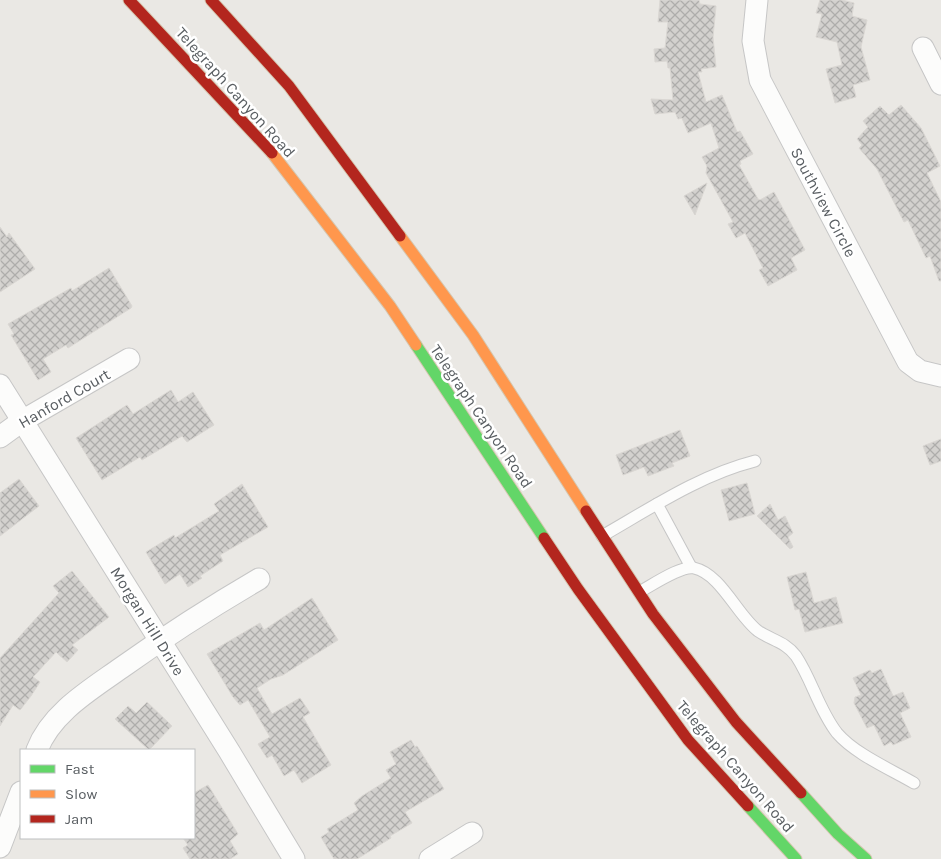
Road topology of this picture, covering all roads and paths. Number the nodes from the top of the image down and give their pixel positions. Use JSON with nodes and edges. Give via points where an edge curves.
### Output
{"nodes":[{"id":1,"x":129,"y":0,"type":"edge"},
{"id":2,"x":210,"y":0,"type":"edge"},
{"id":3,"x":757,"y":0,"type":"edge"},
{"id":4,"x":923,"y":48,"type":"dead end"},
{"id":5,"x":941,"y":84,"type":"edge"},
{"id":6,"x":129,"y":359,"type":"dead end"},
{"id":7,"x":941,"y":376,"type":"edge"},
{"id":8,"x":0,"y":385,"type":"edge"},
{"id":9,"x":22,"y":421,"type":"junction"},
{"id":10,"x":0,"y":437,"type":"edge"},
{"id":11,"x":755,"y":461,"type":"dead end"},
{"id":12,"x":657,"y":504,"type":"junction"},
{"id":13,"x":602,"y":536,"type":"junction"},
{"id":14,"x":691,"y":567,"type":"junction"},
{"id":15,"x":260,"y":579,"type":"dead end"},
{"id":16,"x":639,"y":592,"type":"junction"},
{"id":17,"x":160,"y":640,"type":"junction"},
{"id":18,"x":37,"y":749,"type":"edge"},
{"id":19,"x":914,"y":783,"type":"dead end"},
{"id":20,"x":20,"y":795,"type":"edge"},
{"id":21,"x":472,"y":833,"type":"dead end"},
{"id":22,"x":0,"y":847,"type":"edge"},
{"id":23,"x":2,"y":859,"type":"edge"},
{"id":24,"x":294,"y":859,"type":"edge"},
{"id":25,"x":430,"y":859,"type":"edge"},
{"id":26,"x":796,"y":859,"type":"edge"},
{"id":27,"x":866,"y":859,"type":"edge"}],
"edges":[{"from":1,"to":26,"type":"main road","name":"Telegraph Canyon Road","via":[[273,154],[390,306],[578,589],[688,740]]},
{"from":2,"to":13,"type":"main road","name":"Telegraph Canyon Road","via":[[289,86],[467,327]]},
{"from":3,"to":7,"type":"street","name":"Southview Circle","via":[[753,42],[760,80],[908,362],[920,371]]},
{"from":4,"to":5,"type":"street"},
{"from":6,"to":9,"type":"street","name":"Hanford Court"},
{"from":8,"to":9,"type":"street","name":"Morgan Hill Drive"},
{"from":9,"to":10,"type":"street","name":"Hanford Court"},
{"from":9,"to":17,"type":"street","name":"Morgan Hill Drive"},
{"from":11,"to":12,"type":"lane","via":[[727,468]]},
{"from":12,"to":13,"type":"lane"},
{"from":12,"to":14,"type":"lane"},
{"from":13,"to":16,"type":"main road","name":"Telegraph Canyon Road"},
{"from":14,"to":16,"type":"lane"},
{"from":14,"to":19,"type":"lane","via":[[704,571],[758,631],[781,642],[795,654],[838,733],[869,758]]},
{"from":15,"to":17,"type":"street"},
{"from":16,"to":27,"type":"main road","name":"Telegraph Canyon Road","via":[[736,722],[838,834]]},
{"from":17,"to":18,"type":"street","via":[[64,710]]},
{"from":17,"to":24,"type":"street","name":"Morgan Hill Drive"},
{"from":20,"to":22,"type":"street"},
{"from":21,"to":25,"type":"street"},
{"from":22,"to":23,"type":"lane"}]}
